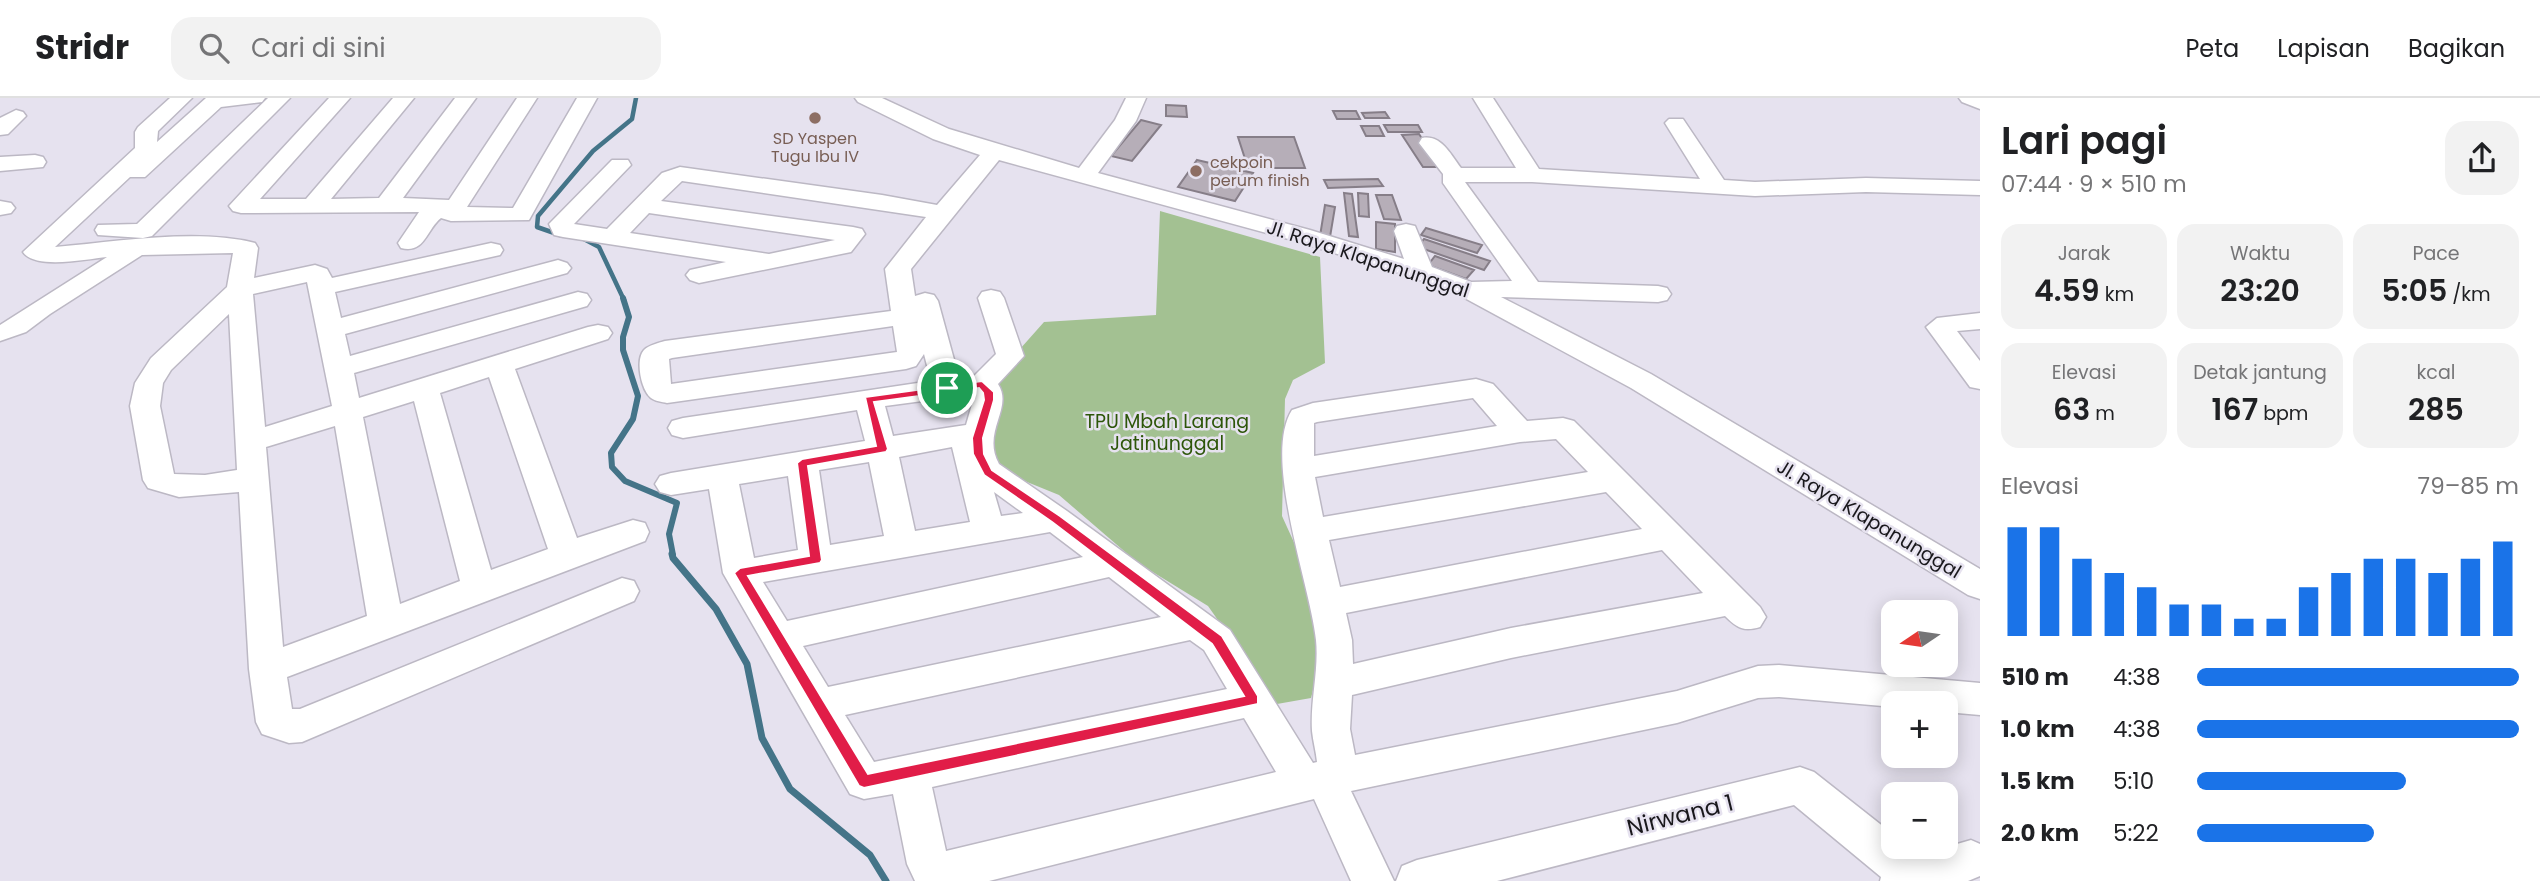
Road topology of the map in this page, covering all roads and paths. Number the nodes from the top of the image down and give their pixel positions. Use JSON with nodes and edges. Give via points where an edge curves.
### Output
{"nodes":[{"id":1,"x":182,"y":98,"type":"edge"},
{"id":2,"x":255,"y":98,"type":"edge"},
{"id":3,"x":280,"y":98,"type":"edge"},
{"id":4,"x":340,"y":98,"type":"edge"},
{"id":5,"x":404,"y":98,"type":"edge"},
{"id":6,"x":466,"y":98,"type":"edge"},
{"id":7,"x":527,"y":98,"type":"edge"},
{"id":8,"x":587,"y":98,"type":"edge"},
{"id":9,"x":865,"y":98,"type":"edge"},
{"id":10,"x":1136,"y":98,"type":"edge"},
{"id":11,"x":1483,"y":98,"type":"edge"},
{"id":12,"x":1969,"y":98,"type":"edge"},
{"id":13,"x":1980,"y":103,"type":"edge"},
{"id":14,"x":1676,"y":123,"type":"dead end"},
{"id":15,"x":1430,"y":143,"type":"dead end"},
{"id":16,"x":994,"y":152,"type":"junction"},
{"id":17,"x":35,"y":162,"type":"dead end"},
{"id":18,"x":0,"y":164,"type":"edge"},
{"id":19,"x":620,"y":165,"type":"dead end"},
{"id":20,"x":1455,"y":175,"type":"junction"},
{"id":21,"x":1532,"y":175,"type":"junction"},
{"id":22,"x":1085,"y":176,"type":"junction"},
{"id":23,"x":1717,"y":187,"type":"junction"},
{"id":24,"x":1980,"y":188,"type":"edge"},
{"id":25,"x":882,"y":202,"type":"junction"},
{"id":26,"x":386,"y":205,"type":"junction"},
{"id":27,"x":643,"y":205,"type":"junction"},
{"id":28,"x":313,"y":206,"type":"junction"},
{"id":29,"x":443,"y":210,"type":"junction"},
{"id":30,"x":940,"y":213,"type":"junction"},
{"id":31,"x":1406,"y":231,"type":"dead end"},
{"id":32,"x":853,"y":234,"type":"junction"},
{"id":33,"x":613,"y":237,"type":"junction"},
{"id":34,"x":410,"y":243,"type":"dead end"},
{"id":35,"x":134,"y":249,"type":"junction"},
{"id":36,"x":492,"y":250,"type":"dead end"},
{"id":37,"x":768,"y":261,"type":"junction"},
{"id":38,"x":558,"y":268,"type":"dead end"},
{"id":39,"x":1421,"y":272,"type":"junction"},
{"id":40,"x":699,"y":275,"type":"dead end"},
{"id":41,"x":320,"y":288,"type":"junction"},
{"id":42,"x":240,"y":289,"type":"junction"},
{"id":43,"x":1468,"y":289,"type":"junction"},
{"id":44,"x":1530,"y":289,"type":"junction"},
{"id":45,"x":1658,"y":294,"type":"dead end"},
{"id":46,"x":991,"y":298,"type":"dead end"},
{"id":47,"x":578,"y":300,"type":"dead end"},
{"id":48,"x":914,"y":309,"type":"junction"},
{"id":49,"x":1980,"y":321,"type":"edge"},
{"id":50,"x":328,"y":330,"type":"junction"},
{"id":51,"x":0,"y":333,"type":"edge"},
{"id":52,"x":598,"y":333,"type":"dead end"},
{"id":53,"x":499,"y":365,"type":"junction"},
{"id":54,"x":337,"y":369,"type":"junction"},
{"id":55,"x":1980,"y":380,"type":"edge"},
{"id":56,"x":982,"y":384,"type":"junction"},
{"id":57,"x":947,"y":388,"type":"junction"},
{"id":58,"x":425,"y":389,"type":"junction"},
{"id":59,"x":868,"y":399,"type":"junction"},
{"id":60,"x":348,"y":413,"type":"junction"},
{"id":61,"x":682,"y":428,"type":"dead end"},
{"id":62,"x":1520,"y":432,"type":"junction"},
{"id":63,"x":971,"y":434,"type":"junction"},
{"id":64,"x":253,"y":441,"type":"junction"},
{"id":65,"x":882,"y":449,"type":"junction"},
{"id":66,"x":802,"y":463,"type":"junction"},
{"id":67,"x":1299,"y":469,"type":"junction"},
{"id":68,"x":722,"y":476,"type":"junction"},
{"id":69,"x":254,"y":479,"type":"junction"},
{"id":70,"x":1615,"y":479,"type":"junction"},
{"id":71,"x":671,"y":484,"type":"dead end"},
{"id":72,"x":1056,"y":519,"type":"junction"},
{"id":73,"x":988,"y":530,"type":"junction"},
{"id":74,"x":1311,"y":531,"type":"junction"},
{"id":75,"x":633,"y":532,"type":"dead end"},
{"id":76,"x":1671,"y":536,"type":"junction"},
{"id":77,"x":902,"y":545,"type":"junction"},
{"id":78,"x":567,"y":555,"type":"junction"},
{"id":79,"x":1980,"y":557,"type":"edge"},
{"id":80,"x":1936,"y":559,"type":"junction"},
{"id":81,"x":816,"y":560,"type":"junction"},
{"id":82,"x":1113,"y":564,"type":"junction"},
{"id":83,"x":740,"y":573,"type":"junction"},
{"id":84,"x":1980,"y":586,"type":"edge"},
{"id":85,"x":479,"y":587,"type":"junction"},
{"id":86,"x":622,"y":591,"type":"dead end"},
{"id":87,"x":1327,"y":603,"type":"junction"},
{"id":88,"x":386,"y":624,"type":"junction"},
{"id":89,"x":1197,"y":624,"type":"junction"},
{"id":90,"x":778,"y":637,"type":"junction"},
{"id":91,"x":267,"y":669,"type":"junction"},
{"id":92,"x":1335,"y":684,"type":"junction"},
{"id":93,"x":1980,"y":699,"type":"edge"},
{"id":94,"x":1253,"y":700,"type":"junction"},
{"id":95,"x":819,"y":705,"type":"junction"},
{"id":96,"x":909,"y":774,"type":"junction"},
{"id":97,"x":1323,"y":779,"type":"junction"},
{"id":98,"x":1970,"y":860,"type":"dead end"},
{"id":99,"x":953,"y":875,"type":"edge"},
{"id":100,"x":1907,"y":879,"type":"edge"},
{"id":101,"x":1373,"y":881,"type":"edge"},
{"id":102,"x":1418,"y":881,"type":"edge"}],
"edges":[{"from":1,"to":35,"type":"street","via":[[146,132],[143,153],[35,252]]},
{"from":2,"to":3,"type":"street","via":[[215,102],[74,229],[143,231]]},
{"from":4,"to":28,"type":"street","via":[[233,214]]},
{"from":5,"to":28,"type":"street"},
{"from":6,"to":26,"type":"street"},
{"from":7,"to":29,"type":"street","via":[[457,205]]},
{"from":8,"to":29,"type":"street","via":[[520,215]]},
{"from":9,"to":16,"type":"street","name":"Jl. Raya Klapanunggal","via":[[941,134]]},
{"from":10,"to":22,"type":"street"},
{"from":11,"to":21,"type":"street"},
{"from":12,"to":13,"type":"street"},
{"from":14,"to":23,"type":"street"},
{"from":15,"to":20,"type":"street"},
{"from":16,"to":22,"type":"street","name":"Jl. Raya Klapanunggal"},
{"from":16,"to":30,"type":"street"},
{"from":17,"to":18,"type":"street"},
{"from":19,"to":33,"type":"street","via":[[560,226],[566,231]]},
{"from":20,"to":21,"type":"street"},
{"from":20,"to":44,"type":"street","via":[[1454,183]]},
{"from":21,"to":23,"type":"street"},
{"from":22,"to":39,"type":"street","name":"Jl. Raya Klapanunggal"},
{"from":23,"to":24,"type":"street"},
{"from":25,"to":27,"type":"street","via":[[680,174]]},
{"from":25,"to":30,"type":"street"},
{"from":25,"to":32,"type":"street"},
{"from":26,"to":28,"type":"street"},
{"from":26,"to":29,"type":"street","via":[[436,205]]},
{"from":27,"to":32,"type":"street"},
{"from":27,"to":33,"type":"street"},
{"from":29,"to":34,"type":"street","via":[[430,214]]},
{"from":30,"to":48,"type":"street","via":[[898,269]]},
{"from":31,"to":39,"type":"street"},
{"from":32,"to":37,"type":"street","via":[[842,247]]},
{"from":33,"to":37,"type":"street"},
{"from":35,"to":42,"type":"street","via":[[243,245],[247,250]]},
{"from":35,"to":51,"type":"street","via":[[113,267],[38,310],[12,332]]},
{"from":36,"to":41,"type":"street"},
{"from":37,"to":40,"type":"street"},
{"from":38,"to":50,"type":"street"},
{"from":39,"to":43,"type":"street","name":"Jl. Raya Klapanunggal"},
{"from":41,"to":42,"type":"street","via":[[315,273]]},
{"from":41,"to":50,"type":"street"},
{"from":42,"to":64,"type":"street"},
{"from":42,"to":69,"type":"street","via":[[160,364],[149,383],[145,406],[156,474],[162,483],[190,486]]},
{"from":43,"to":44,"type":"street"},
{"from":43,"to":80,"type":"street","name":"Jl. Raya Klapanunggal","via":[[1641,381]]},
{"from":44,"to":45,"type":"street"},
{"from":46,"to":56,"type":"street","via":[[1010,356]]},
{"from":47,"to":54,"type":"street"},
{"from":48,"to":48,"type":"street","via":[[911,353],[906,360],[667,394],[659,390],[655,377],[655,355],[666,350]]},
{"from":48,"to":57,"type":"street"},
{"from":49,"to":55,"type":"street","via":[[1939,327]]},
{"from":50,"to":54,"type":"street"},
{"from":52,"to":53,"type":"street"},
{"from":53,"to":58,"type":"street"},
{"from":53,"to":78,"type":"street"},
{"from":54,"to":60,"type":"street"},
{"from":56,"to":57,"type":"street"},
{"from":56,"to":63,"type":"street","via":[[989,400]]},
{"from":57,"to":59,"type":"street"},
{"from":58,"to":60,"type":"street"},
{"from":58,"to":85,"type":"street"},
{"from":59,"to":61,"type":"street"},
{"from":59,"to":65,"type":"street"},
{"from":60,"to":64,"type":"street"},
{"from":60,"to":88,"type":"street"},
{"from":62,"to":67,"type":"street"},
{"from":62,"to":67,"type":"street","via":[[1476,388],[1312,413],[1299,423]]},
{"from":62,"to":70,"type":"street","via":[[1563,428]]},
{"from":63,"to":65,"type":"street"},
{"from":63,"to":72,"type":"street","via":[[988,472]]},
{"from":63,"to":73,"type":"street"},
{"from":64,"to":69,"type":"street"},
{"from":65,"to":66,"type":"street"},
{"from":65,"to":77,"type":"street"},
{"from":66,"to":68,"type":"street"},
{"from":66,"to":81,"type":"street"},
{"from":67,"to":74,"type":"street"},
{"from":68,"to":71,"type":"street"},
{"from":68,"to":83,"type":"street"},
{"from":69,"to":91,"type":"street"},
{"from":70,"to":74,"type":"street"},
{"from":70,"to":76,"type":"street"},
{"from":72,"to":73,"type":"street"},
{"from":72,"to":82,"type":"street"},
{"from":73,"to":77,"type":"street"},
{"from":74,"to":87,"type":"street"},
{"from":75,"to":78,"type":"street"},
{"from":76,"to":87,"type":"street"},
{"from":76,"to":92,"type":"street","via":[[1740,609],[1511,643]]},
{"from":77,"to":81,"type":"street"},
{"from":78,"to":85,"type":"street"},
{"from":79,"to":80,"type":"street"},
{"from":80,"to":84,"type":"street","name":"Jl. Raya Klapanunggal"},
{"from":81,"to":83,"type":"street"},
{"from":82,"to":89,"type":"street"},
{"from":82,"to":90,"type":"street"},
{"from":83,"to":90,"type":"street"},
{"from":85,"to":88,"type":"street"},
{"from":86,"to":91,"type":"street","via":[[302,725],[275,722]]},
{"from":87,"to":92,"type":"street"},
{"from":88,"to":91,"type":"street"},
{"from":89,"to":94,"type":"street","via":[[1217,640]]},
{"from":89,"to":95,"type":"street"},
{"from":90,"to":95,"type":"street"},
{"from":92,"to":97,"type":"street"},
{"from":93,"to":97,"type":"street","via":[[1758,682],[1677,707]]},
{"from":94,"to":96,"type":"street"},
{"from":94,"to":97,"type":"street"},
{"from":95,"to":96,"type":"street","via":[[864,781]]},
{"from":96,"to":99,"type":"street","via":[[928,864],[936,873]]},
{"from":97,"to":99,"type":"street"},
{"from":97,"to":101,"type":"street"},
{"from":98,"to":100,"type":"street"},
{"from":100,"to":102,"type":"street","name":"Nirwana 1","via":[[1800,785]]}]}
